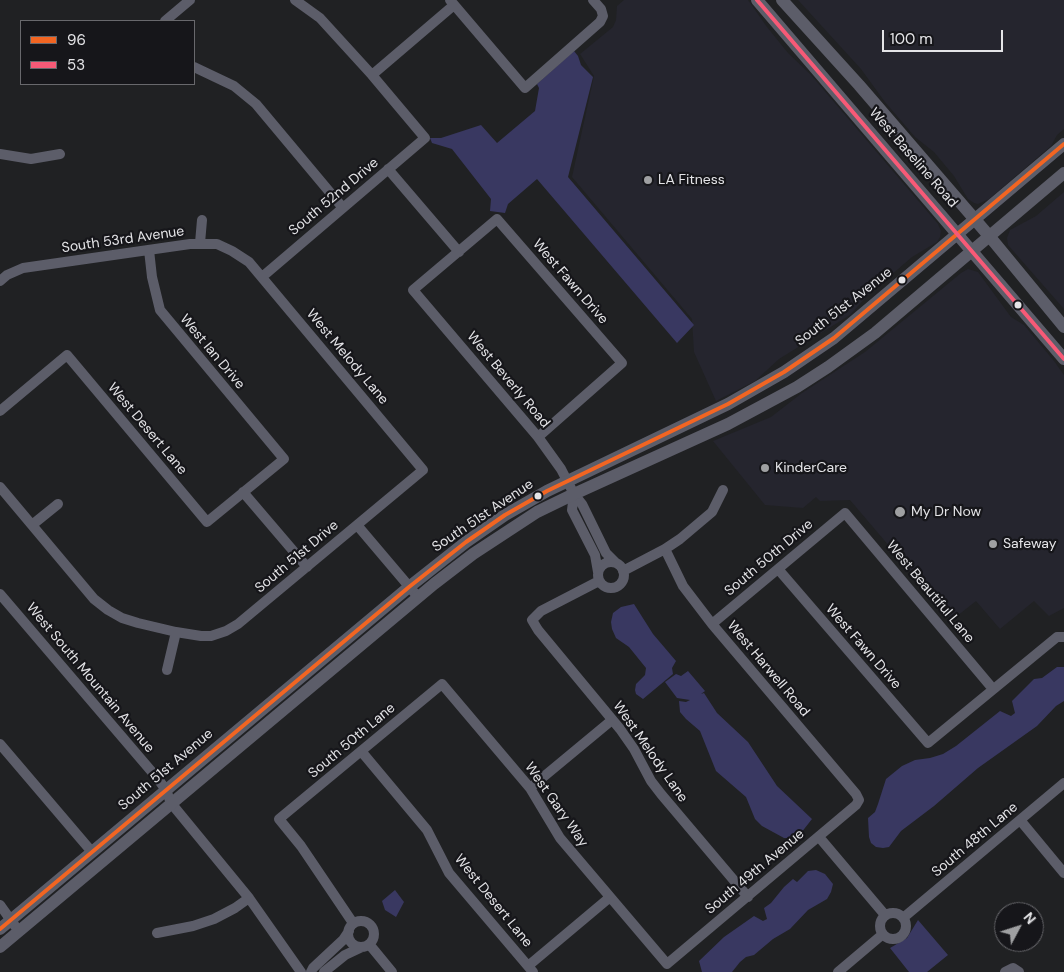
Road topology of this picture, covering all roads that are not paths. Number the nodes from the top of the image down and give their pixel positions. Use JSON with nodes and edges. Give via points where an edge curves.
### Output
{"nodes":[{"id":1,"x":190,"y":0,"type":"edge"},
{"id":2,"x":295,"y":0,"type":"edge"},
{"id":3,"x":593,"y":0,"type":"edge"},
{"id":4,"x":757,"y":0,"type":"edge"},
{"id":5,"x":782,"y":0,"type":"edge"},
{"id":6,"x":452,"y":2,"type":"edge"},
{"id":7,"x":166,"y":20,"type":"edge"},
{"id":8,"x":195,"y":67,"type":"edge"},
{"id":9,"x":372,"y":75,"type":"junction"},
{"id":10,"x":1064,"y":144,"type":"edge"},
{"id":11,"x":0,"y":154,"type":"edge"},
{"id":12,"x":60,"y":154,"type":"dead end"},
{"id":13,"x":388,"y":169,"type":"junction"},
{"id":14,"x":1064,"y":173,"type":"edge"},
{"id":15,"x":343,"y":208,"type":"junction"},
{"id":16,"x":975,"y":219,"type":"junction"},
{"id":17,"x":202,"y":220,"type":"dead end"},
{"id":18,"x":958,"y":234,"type":"junction"},
{"id":19,"x":990,"y":236,"type":"junction"},
{"id":20,"x":200,"y":243,"type":"junction"},
{"id":21,"x":149,"y":250,"type":"junction"},
{"id":22,"x":459,"y":252,"type":"junction"},
{"id":23,"x":972,"y":252,"type":"junction"},
{"id":24,"x":249,"y":262,"type":"joint"},
{"id":25,"x":262,"y":277,"type":"junction"},
{"id":26,"x":0,"y":281,"type":"edge"},
{"id":27,"x":1064,"y":327,"type":"edge"},
{"id":28,"x":1064,"y":359,"type":"edge"},
{"id":29,"x":0,"y":411,"type":"edge"},
{"id":30,"x":538,"y":437,"type":"junction"},
{"id":31,"x":423,"y":470,"type":"joint"},
{"id":32,"x":567,"y":480,"type":"junction"},
{"id":33,"x":0,"y":487,"type":"edge"},
{"id":34,"x":723,"y":490,"type":"dead end"},
{"id":35,"x":243,"y":492,"type":"junction"},
{"id":36,"x":574,"y":494,"type":"junction"},
{"id":37,"x":58,"y":504,"type":"dead end"},
{"id":38,"x":844,"y":513,"type":"joint"},
{"id":39,"x":358,"y":525,"type":"junction"},
{"id":40,"x":32,"y":526,"type":"junction"},
{"id":41,"x":665,"y":549,"type":"junction"},
{"id":42,"x":307,"y":567,"type":"junction"},
{"id":43,"x":619,"y":567,"type":"junction"},
{"id":44,"x":778,"y":569,"type":"junction"},
{"id":45,"x":598,"y":577,"type":"junction"},
{"id":46,"x":409,"y":587,"type":"junction"},
{"id":47,"x":0,"y":594,"type":"edge"},
{"id":48,"x":418,"y":598,"type":"junction"},
{"id":49,"x":712,"y":624,"type":"junction"},
{"id":50,"x":176,"y":632,"type":"junction"},
{"id":51,"x":1063,"y":636,"type":"edge"},
{"id":52,"x":167,"y":670,"type":"dead end"},
{"id":53,"x":442,"y":684,"type":"joint"},
{"id":54,"x":994,"y":689,"type":"junction"},
{"id":55,"x":612,"y":720,"type":"junction"},
{"id":56,"x":0,"y":744,"type":"edge"},
{"id":57,"x":361,"y":751,"type":"junction"},
{"id":58,"x":1064,"y":783,"type":"edge"},
{"id":59,"x":530,"y":788,"type":"junction"},
{"id":60,"x":166,"y":790,"type":"junction"},
{"id":61,"x":859,"y":800,"type":"joint"},
{"id":62,"x":171,"y":804,"type":"junction"},
{"id":63,"x":1020,"y":820,"type":"junction"},
{"id":64,"x":819,"y":837,"type":"junction"},
{"id":65,"x":92,"y":852,"type":"junction"},
{"id":66,"x":1064,"y":873,"type":"edge"},
{"id":67,"x":748,"y":896,"type":"junction"},
{"id":68,"x":248,"y":898,"type":"junction"},
{"id":69,"x":609,"y":898,"type":"junction"},
{"id":70,"x":0,"y":905,"type":"edge"},
{"id":71,"x":885,"y":915,"type":"junction"},
{"id":72,"x":903,"y":918,"type":"junction"},
{"id":73,"x":3,"y":921,"type":"edge"},
{"id":74,"x":351,"y":927,"type":"junction"},
{"id":75,"x":19,"y":931,"type":"junction"},
{"id":76,"x":157,"y":933,"type":"dead end"},
{"id":77,"x":883,"y":934,"type":"junction"},
{"id":78,"x":366,"y":946,"type":"junction"},
{"id":79,"x":0,"y":947,"type":"edge"},
{"id":80,"x":667,"y":964,"type":"joint"},
{"id":81,"x":530,"y":969,"type":"edge"},
{"id":82,"x":301,"y":972,"type":"edge"},
{"id":83,"x":311,"y":972,"type":"edge"},
{"id":84,"x":324,"y":972,"type":"edge"},
{"id":85,"x":392,"y":972,"type":"edge"},
{"id":86,"x":838,"y":972,"type":"edge"}],
"edges":[{"from":1,"to":7,"type":"street"},
{"from":2,"to":9,"type":"street","via":[[320,18]]},
{"from":3,"to":6,"type":"street","via":[[604,16],[600,22],[525,88]]},
{"from":4,"to":18,"type":"main road","name":"West Baseline Road"},
{"from":5,"to":16,"type":"main road","name":"West Baseline Road"},
{"from":6,"to":9,"type":"street"},
{"from":8,"to":15,"type":"street","via":[[234,86],[256,104]]},
{"from":9,"to":13,"type":"street","name":"South 52nd Drive","via":[[425,138]]},
{"from":10,"to":16,"type":"main road","name":"South 51st Avenue"},
{"from":11,"to":12,"type":"street","via":[[31,159]]},
{"from":13,"to":15,"type":"street","name":"South 52nd Drive"},
{"from":13,"to":22,"type":"street"},
{"from":14,"to":19,"type":"main road","name":"South 51st Avenue"},
{"from":15,"to":25,"type":"street","name":"South 52nd Drive"},
{"from":16,"to":18,"type":"main road","name":"South 51st Avenue"},
{"from":16,"to":19,"type":"main road","name":"West Baseline Road"},
{"from":17,"to":20,"type":"street"},
{"from":18,"to":23,"type":"main road","name":"West Baseline Road"},
{"from":18,"to":32,"type":"main road","name":"South 51st Avenue","via":[[834,338],[784,372],[716,411]]},
{"from":19,"to":23,"type":"main road","name":"South 51st Avenue"},
{"from":19,"to":27,"type":"main road","name":"West Baseline Road"},
{"from":20,"to":21,"type":"street","name":"South 53rd Avenue"},
{"from":20,"to":24,"type":"street","name":"South 53rd Avenue","via":[[217,244]]},
{"from":21,"to":26,"type":"street","name":"South 53rd Avenue","via":[[23,268]]},
{"from":21,"to":35,"type":"street","name":"West Ian Drive","via":[[160,310],[284,459]]},
{"from":22,"to":30,"type":"street","name":"West Beverly Road","via":[[413,290]]},
{"from":22,"to":30,"type":"street","name":"West Fawn Drive","via":[[497,219],[622,363]]},
{"from":23,"to":28,"type":"main road","name":"West Baseline Road"},
{"from":23,"to":36,"type":"main road","name":"South 51st Avenue","via":[[860,346],[796,387],[728,424]]},
{"from":24,"to":25,"type":"street","name":"West Melody Lane"},
{"from":25,"to":31,"type":"street","name":"West Melody Lane"},
{"from":29,"to":35,"type":"street","name":"West Desert Lane","via":[[67,355],[207,522]]},
{"from":30,"to":32,"type":"street","name":"West Beverly Road"},
{"from":31,"to":39,"type":"street","name":"South 51st Drive"},
{"from":32,"to":36,"type":"street","name":"West Beverly Road"},
{"from":32,"to":46,"type":"main road","name":"South 51st Avenue","via":[[485,528]]},
{"from":33,"to":40,"type":"street","name":"South 51st Drive"},
{"from":34,"to":41,"type":"street","via":[[712,512]]},
{"from":35,"to":42,"type":"street"},
{"from":36,"to":43,"type":"street","name":"West Beverly Road","via":[[606,553]]},
{"from":36,"to":45,"type":"street","name":"West Beverly Road","via":[[572,510],[595,555]]},
{"from":36,"to":48,"type":"main road","name":"South 51st Avenue","via":[[497,537]]},
{"from":37,"to":40,"type":"street"},
{"from":38,"to":44,"type":"street","name":"South 50th Drive"},
{"from":38,"to":54,"type":"street","name":"West Beautiful Lane"},
{"from":39,"to":42,"type":"street","name":"South 51st Drive"},
{"from":39,"to":46,"type":"street"},
{"from":40,"to":50,"type":"street","name":"South 51st Drive","via":[[94,599],[108,610],[122,618]]},
{"from":41,"to":43,"type":"street"},
{"from":41,"to":49,"type":"street","name":"West Harwell Road","via":[[683,586]]},
{"from":42,"to":50,"type":"street","name":"South 51st Drive","via":[[226,631],[211,636]]},
{"from":43,"to":45,"type":"street","via":[[605,564]]},
{"from":43,"to":45,"type":"street","via":[[622,581],[616,587],[606,588]]},
{"from":44,"to":49,"type":"street","name":"South 50th Drive"},
{"from":44,"to":54,"type":"street","name":"West Fawn Drive","via":[[928,743]]},
{"from":45,"to":55,"type":"street","name":"West Melody Lane","via":[[541,611],[532,620]]},
{"from":46,"to":48,"type":"street"},
{"from":46,"to":60,"type":"main road","name":"South 51st Avenue"},
{"from":47,"to":60,"type":"street","name":"West South Mountain Avenue"},
{"from":48,"to":62,"type":"main road","name":"South 51st Avenue"},
{"from":49,"to":61,"type":"street","name":"West Harwell Road"},
{"from":50,"to":52,"type":"street"},
{"from":51,"to":54,"type":"street","via":[[1057,637]]},
{"from":53,"to":57,"type":"street","name":"South 50th Lane"},
{"from":53,"to":59,"type":"street","name":"West Gary Way"},
{"from":55,"to":59,"type":"street"},
{"from":55,"to":67,"type":"street","name":"West Melody Lane","via":[[634,749],[660,794]]},
{"from":56,"to":65,"type":"street"},
{"from":57,"to":74,"type":"street","name":"South 50th Lane","via":[[279,819],[301,846]]},
{"from":57,"to":81,"type":"street","name":"West Desert Lane","via":[[427,830],[449,873]]},
{"from":58,"to":63,"type":"street","name":"South 48th Lane"},
{"from":59,"to":69,"type":"street","name":"West Gary Way","via":[[560,838]]},
{"from":60,"to":62,"type":"street","name":"West South Mountain Avenue"},
{"from":60,"to":65,"type":"main road","name":"South 51st Avenue"},
{"from":61,"to":64,"type":"street","name":"South 49th Avenue"},
{"from":62,"to":68,"type":"street","name":"West South Mountain Avenue"},
{"from":62,"to":75,"type":"main road","name":"South 51st Avenue"},
{"from":63,"to":66,"type":"street"},
{"from":63,"to":72,"type":"street","name":"South 48th Lane"},
{"from":64,"to":67,"type":"street","name":"South 49th Avenue"},
{"from":64,"to":71,"type":"street"},
{"from":65,"to":73,"type":"main road","name":"South 51st Avenue"},
{"from":67,"to":80,"type":"street","name":"South 49th Avenue"},
{"from":68,"to":76,"type":"street","via":[[214,919]]},
{"from":68,"to":82,"type":"street","name":"West South Mountain Avenue"},
{"from":69,"to":80,"type":"street","name":"West Gary Way"},
{"from":69,"to":81,"type":"street"},
{"from":70,"to":73,"type":"street"},
{"from":71,"to":72,"type":"street","via":[[896,913]]},
{"from":71,"to":77,"type":"street","via":[[880,926]]},
{"from":72,"to":77,"type":"street","via":[[906,927],[901,936],[892,939]]},
{"from":73,"to":75,"type":"street"},
{"from":74,"to":78,"type":"street","via":[[350,941]]},
{"from":74,"to":78,"type":"street","via":[[360,920],[370,924],[374,935]]},
{"from":74,"to":83,"type":"street","via":[[343,940]]},
{"from":75,"to":79,"type":"main road","name":"South 51st Avenue"},
{"from":77,"to":86,"type":"street"},
{"from":78,"to":84,"type":"street","via":[[345,955]]},
{"from":78,"to":85,"type":"street"}]}
